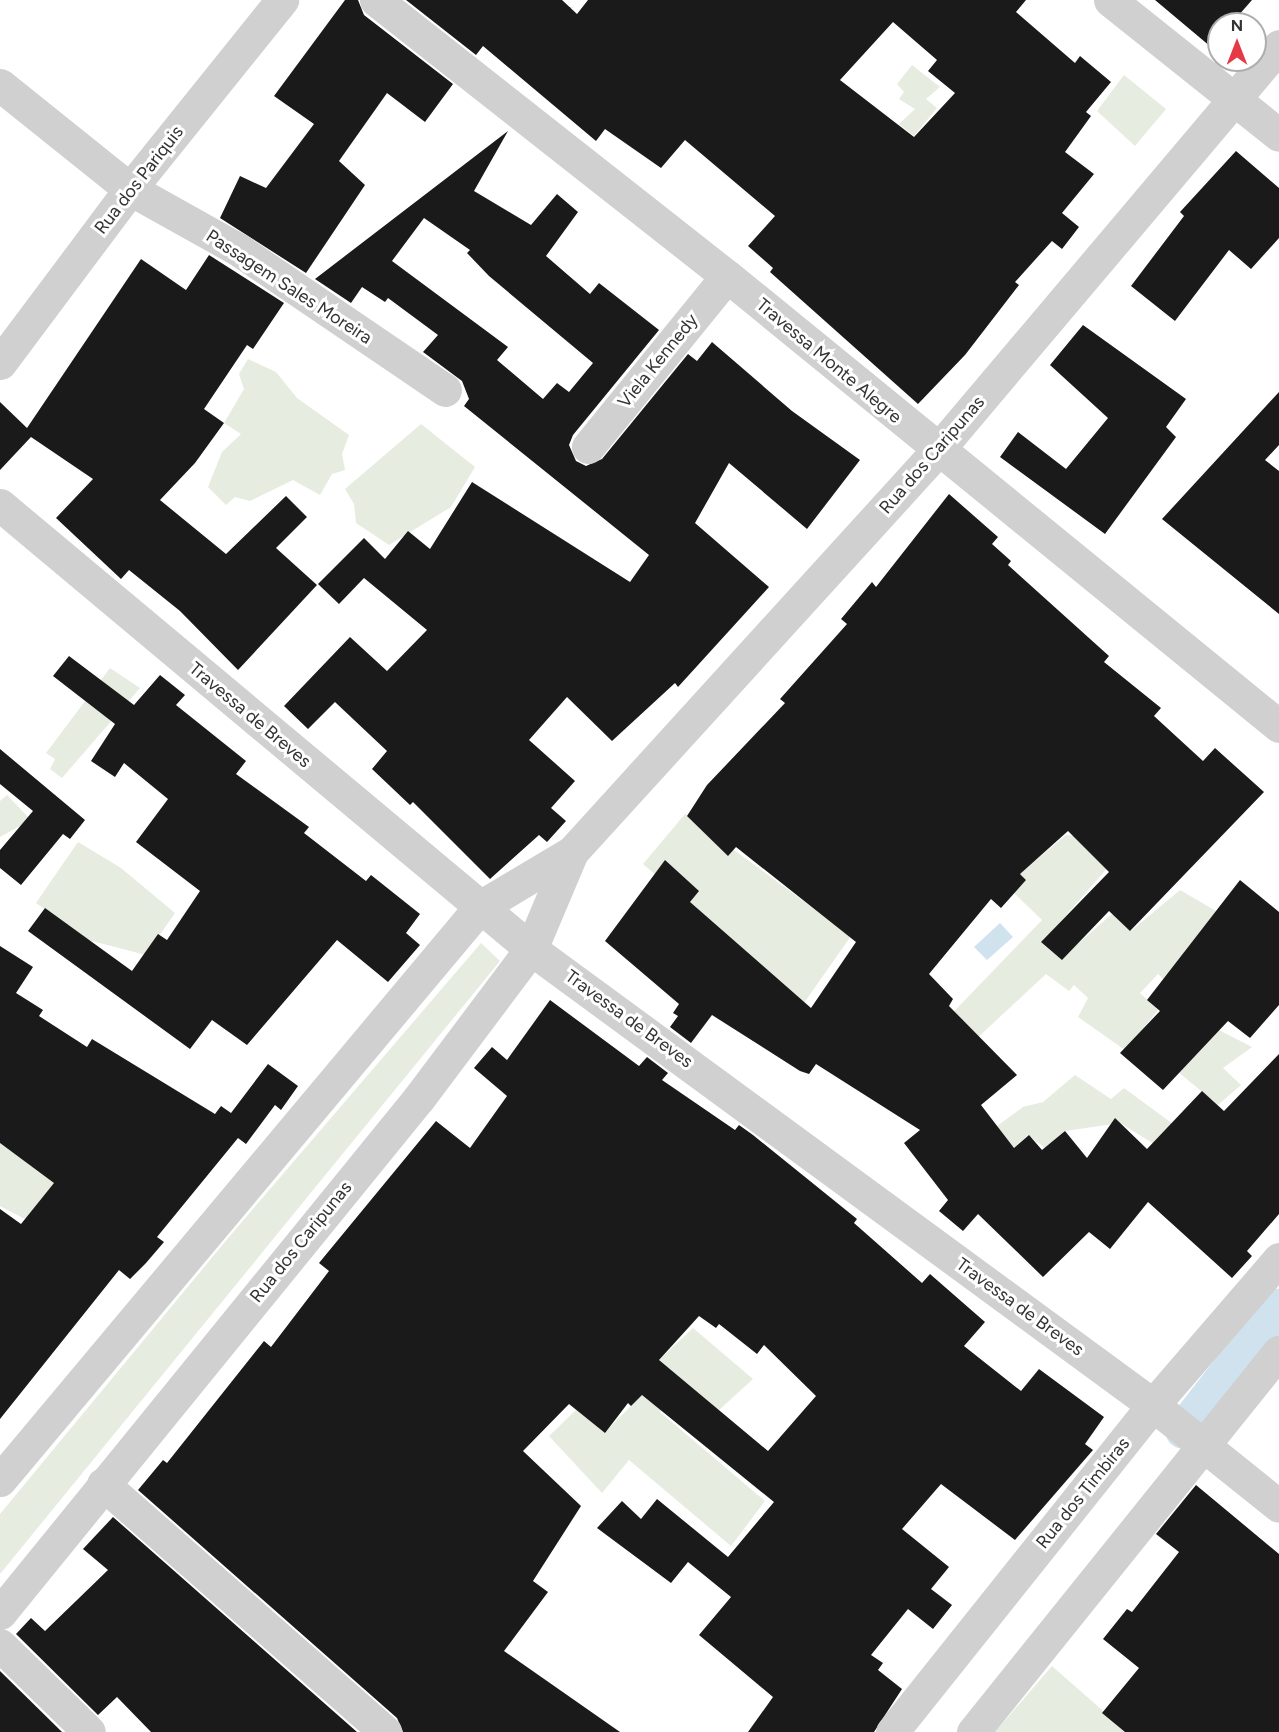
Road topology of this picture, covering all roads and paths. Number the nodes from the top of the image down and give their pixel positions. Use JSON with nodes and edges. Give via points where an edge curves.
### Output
{"nodes":[{"id":1,"x":282,"y":0,"type":"edge"},
{"id":2,"x":376,"y":0,"type":"edge"},
{"id":3,"x":1110,"y":0,"type":"edge"},
{"id":4,"x":1279,"y":46,"type":"edge"},
{"id":5,"x":0,"y":85,"type":"edge"},
{"id":6,"x":1235,"y":99,"type":"junction"},
{"id":7,"x":1279,"y":135,"type":"edge"},
{"id":8,"x":130,"y":189,"type":"junction"},
{"id":9,"x":727,"y":276,"type":"junction"},
{"id":10,"x":0,"y":363,"type":"edge"},
{"id":11,"x":445,"y":390,"type":"dead end"},
{"id":12,"x":588,"y":447,"type":"dead end"},
{"id":13,"x":937,"y":451,"type":"junction"},
{"id":14,"x":0,"y":505,"type":"edge"},
{"id":15,"x":1279,"y":726,"type":"edge"},
{"id":16,"x":572,"y":852,"type":"junction"},
{"id":17,"x":480,"y":907,"type":"junction"},
{"id":18,"x":531,"y":949,"type":"junction"},
{"id":19,"x":1279,"y":1259,"type":"edge"},
{"id":20,"x":1279,"y":1352,"type":"edge"},
{"id":21,"x":1153,"y":1405,"type":"junction"},
{"id":22,"x":1202,"y":1444,"type":"junction"},
{"id":23,"x":0,"y":1480,"type":"edge"},
{"id":24,"x":103,"y":1484,"type":"junction"},
{"id":25,"x":1279,"y":1506,"type":"edge"},
{"id":26,"x":0,"y":1612,"type":"edge"},
{"id":27,"x":0,"y":1645,"type":"edge"},
{"id":28,"x":89,"y":1732,"type":"edge"},
{"id":29,"x":385,"y":1732,"type":"edge"},
{"id":30,"x":892,"y":1732,"type":"edge"},
{"id":31,"x":973,"y":1732,"type":"edge"}],
"edges":[{"from":1,"to":8,"type":"street","name":"Rua dos Pariquis"},
{"from":2,"to":9,"type":"street","name":"Travessa Monte Alegre"},
{"from":3,"to":6,"type":"street"},
{"from":4,"to":6,"type":"street","name":"Rua dos Caripunas"},
{"from":5,"to":8,"type":"street","name":"Passagem Sales Moreira"},
{"from":6,"to":7,"type":"street"},
{"from":6,"to":13,"type":"street","name":"Rua dos Caripunas"},
{"from":8,"to":10,"type":"street","name":"Rua dos Pariquis"},
{"from":8,"to":11,"type":"street","name":"Passagem Sales Moreira","via":[[239,250]]},
{"from":9,"to":12,"type":"street","name":"Viela Kennedy"},
{"from":9,"to":13,"type":"street","name":"Travessa Monte Alegre"},
{"from":13,"to":15,"type":"street","name":"Travessa Monte Alegre"},
{"from":13,"to":16,"type":"street","name":"Rua dos Caripunas"},
{"from":14,"to":17,"type":"street","name":"Travessa de Breves"},
{"from":16,"to":17,"type":"street","name":"Rua dos Caripunas"},
{"from":16,"to":18,"type":"street","name":"Rua dos Caripunas"},
{"from":17,"to":18,"type":"street","name":"Travessa de Breves"},
{"from":17,"to":23,"type":"street","name":"Rua dos Caripunas"},
{"from":18,"to":21,"type":"street","name":"Travessa de Breves"},
{"from":18,"to":24,"type":"street","name":"Rua dos Caripunas","via":[[419,1098]]},
{"from":19,"to":21,"type":"street","name":"Rua dos Timbiras"},
{"from":20,"to":22,"type":"street"},
{"from":21,"to":22,"type":"street","name":"Travessa de Breves"},
{"from":21,"to":30,"type":"street","name":"Rua dos Timbiras"},
{"from":22,"to":25,"type":"street","name":"Travessa de Breves"},
{"from":22,"to":31,"type":"street"},
{"from":24,"to":26,"type":"street","name":"Rua dos Caripunas"},
{"from":24,"to":29,"type":"street"},
{"from":27,"to":28,"type":"street"}]}
